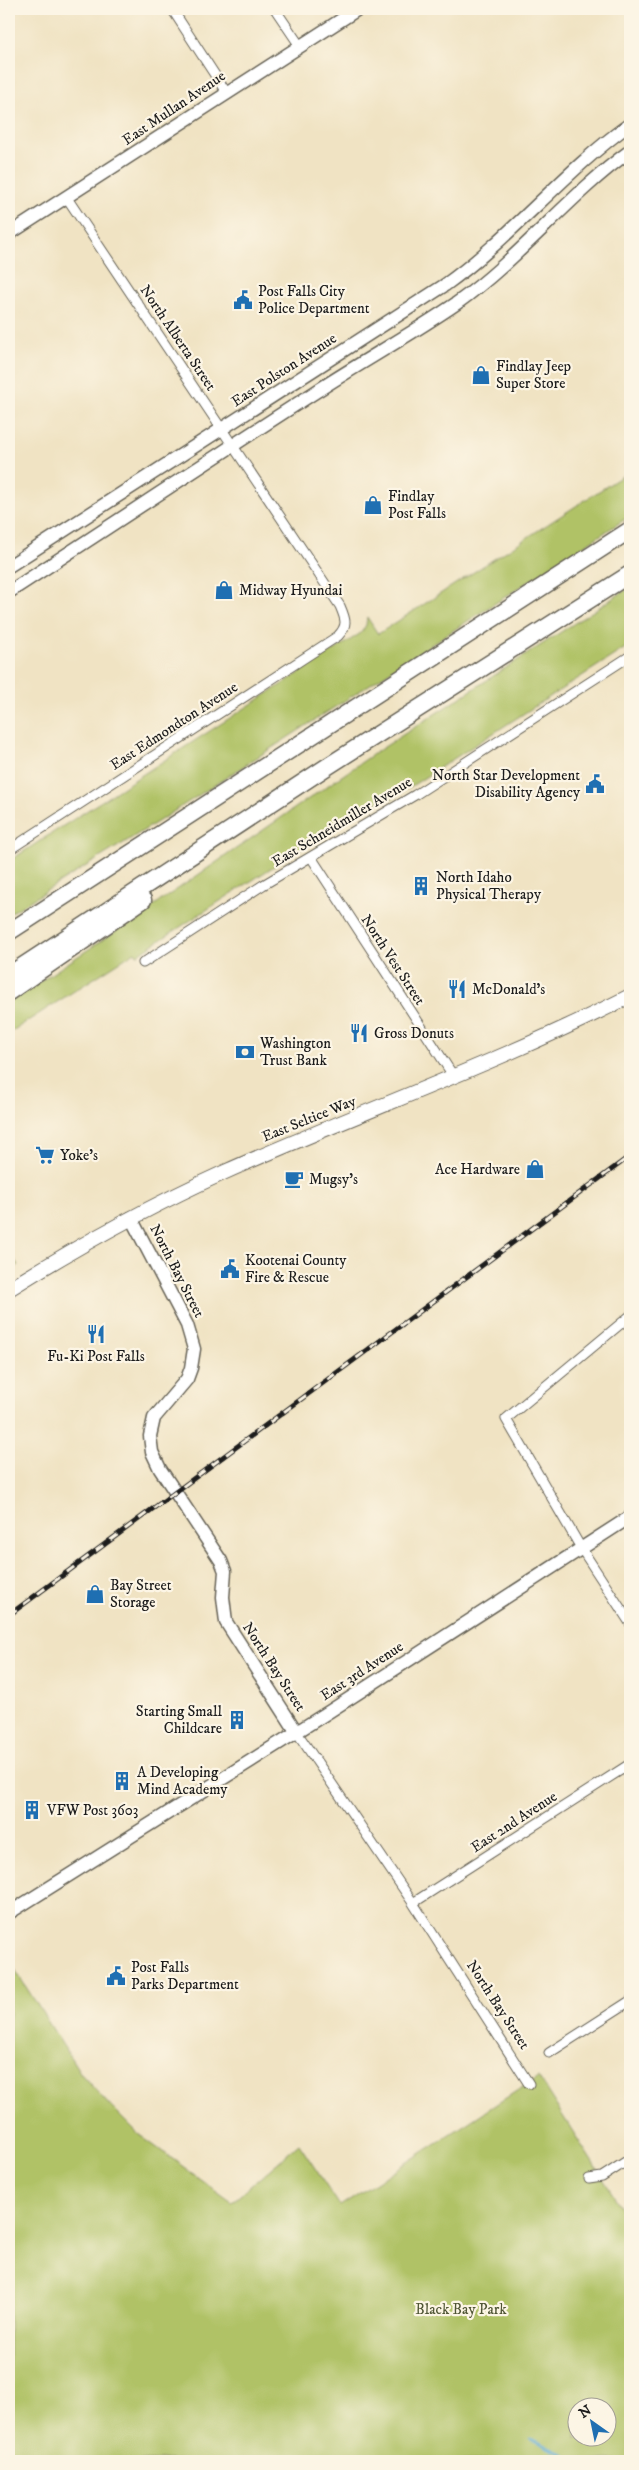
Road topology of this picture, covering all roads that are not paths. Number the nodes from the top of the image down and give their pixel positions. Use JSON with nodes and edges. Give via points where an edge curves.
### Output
{"nodes":[{"id":1,"x":172,"y":9,"type":"edge"},
{"id":2,"x":275,"y":9,"type":"edge"},
{"id":3,"x":358,"y":9,"type":"edge"},
{"id":4,"x":300,"y":46,"type":"junction"},
{"id":5,"x":226,"y":92,"type":"junction"},
{"id":6,"x":630,"y":124,"type":"edge"},
{"id":7,"x":630,"y":151,"type":"edge"},
{"id":8,"x":67,"y":198,"type":"junction"},
{"id":9,"x":9,"y":234,"type":"edge"},
{"id":10,"x":223,"y":428,"type":"junction"},
{"id":11,"x":234,"y":444,"type":"junction"},
{"id":12,"x":630,"y":530,"type":"edge"},
{"id":13,"x":9,"y":566,"type":"edge"},
{"id":14,"x":630,"y":574,"type":"edge"},
{"id":15,"x":9,"y":592,"type":"edge"},
{"id":16,"x":346,"y":620,"type":"joint"},
{"id":17,"x":630,"y":656,"type":"edge"},
{"id":18,"x":325,"y":768,"type":"junction"},
{"id":19,"x":9,"y":850,"type":"edge"},
{"id":20,"x":311,"y":857,"type":"junction"},
{"id":21,"x":90,"y":880,"type":"junction"},
{"id":22,"x":9,"y":924,"type":"edge"},
{"id":23,"x":9,"y":932,"type":"edge"},
{"id":24,"x":143,"y":963,"type":"dead end"},
{"id":25,"x":9,"y":975,"type":"edge"},
{"id":26,"x":9,"y":992,"type":"edge"},
{"id":27,"x":630,"y":996,"type":"edge"},
{"id":28,"x":454,"y":1077,"type":"junction"},
{"id":29,"x":131,"y":1218,"type":"junction"},
{"id":30,"x":9,"y":1289,"type":"edge"},
{"id":31,"x":630,"y":1316,"type":"edge"},
{"id":32,"x":630,"y":1517,"type":"edge"},
{"id":33,"x":581,"y":1548,"type":"junction"},
{"id":34,"x":630,"y":1623,"type":"edge"},
{"id":35,"x":296,"y":1731,"type":"junction"},
{"id":36,"x":630,"y":1764,"type":"edge"},
{"id":37,"x":413,"y":1903,"type":"junction"},
{"id":38,"x":9,"y":1912,"type":"edge"},
{"id":39,"x":630,"y":2001,"type":"edge"},
{"id":40,"x":549,"y":2053,"type":"dead end"},
{"id":41,"x":529,"y":2084,"type":"dead end"},
{"id":42,"x":630,"y":2159,"type":"edge"},
{"id":43,"x":589,"y":2179,"type":"dead end"}],
"edges":[{"from":1,"to":5,"type":"street"},
{"from":2,"to":4,"type":"street"},
{"from":3,"to":4,"type":"street","name":"East Mullan Avenue"},
{"from":4,"to":5,"type":"street","name":"East Mullan Avenue"},
{"from":5,"to":8,"type":"street","name":"East Mullan Avenue"},
{"from":6,"to":10,"type":"street","name":"East Polston Avenue","via":[[596,150],[468,268]]},
{"from":7,"to":11,"type":"street","via":[[481,285]]},
{"from":8,"to":9,"type":"street","name":"East Mullan Avenue"},
{"from":8,"to":10,"type":"street","name":"North Alberta Street"},
{"from":10,"to":11,"type":"street","name":"North Alberta Street"},
{"from":10,"to":13,"type":"street","name":"East Polston Avenue"},
{"from":11,"to":15,"type":"street"},
{"from":11,"to":16,"type":"street","name":"North Alberta Street"},
{"from":12,"to":21,"type":"highway"},
{"from":14,"to":18,"type":"highway"},
{"from":16,"to":19,"type":"street","name":"East Edmondton Avenue","via":[[346,627],[338,636]]},
{"from":17,"to":20,"type":"street","name":"East Schneidmiller Avenue","via":[[415,795]]},
{"from":18,"to":25,"type":"highway"},
{"from":18,"to":26,"type":"highway","via":[[162,888]]},
{"from":20,"to":24,"type":"street","name":"East Schneidmiller Avenue"},
{"from":20,"to":28,"type":"street","name":"North Vest Street"},
{"from":21,"to":22,"type":"highway"},
{"from":21,"to":23,"type":"highway"},
{"from":27,"to":28,"type":"main road","name":"East Seltice Way"},
{"from":28,"to":29,"type":"main road","name":"East Seltice Way","via":[[236,1167]]},
{"from":29,"to":30,"type":"main road","name":"East Seltice Way"},
{"from":29,"to":35,"type":"street","name":"North Bay Street","via":[[192,1336],[194,1349],[187,1379],[154,1418],[150,1436],[152,1452],[164,1476],[221,1561],[225,1571],[224,1610],[233,1635]]},
{"from":31,"to":33,"type":"street","via":[[506,1419]]},
{"from":32,"to":33,"type":"street","name":"East 3rd Avenue"},
{"from":33,"to":34,"type":"street"},
{"from":33,"to":35,"type":"street","name":"East 3rd Avenue"},
{"from":35,"to":37,"type":"street","name":"North Bay Street"},
{"from":35,"to":38,"type":"street","name":"East 3rd Avenue"},
{"from":36,"to":37,"type":"street","name":"East 2nd Avenue"},
{"from":37,"to":41,"type":"street","name":"North Bay Street"},
{"from":39,"to":40,"type":"street"},
{"from":42,"to":43,"type":"street","via":[[602,2177]]}]}
